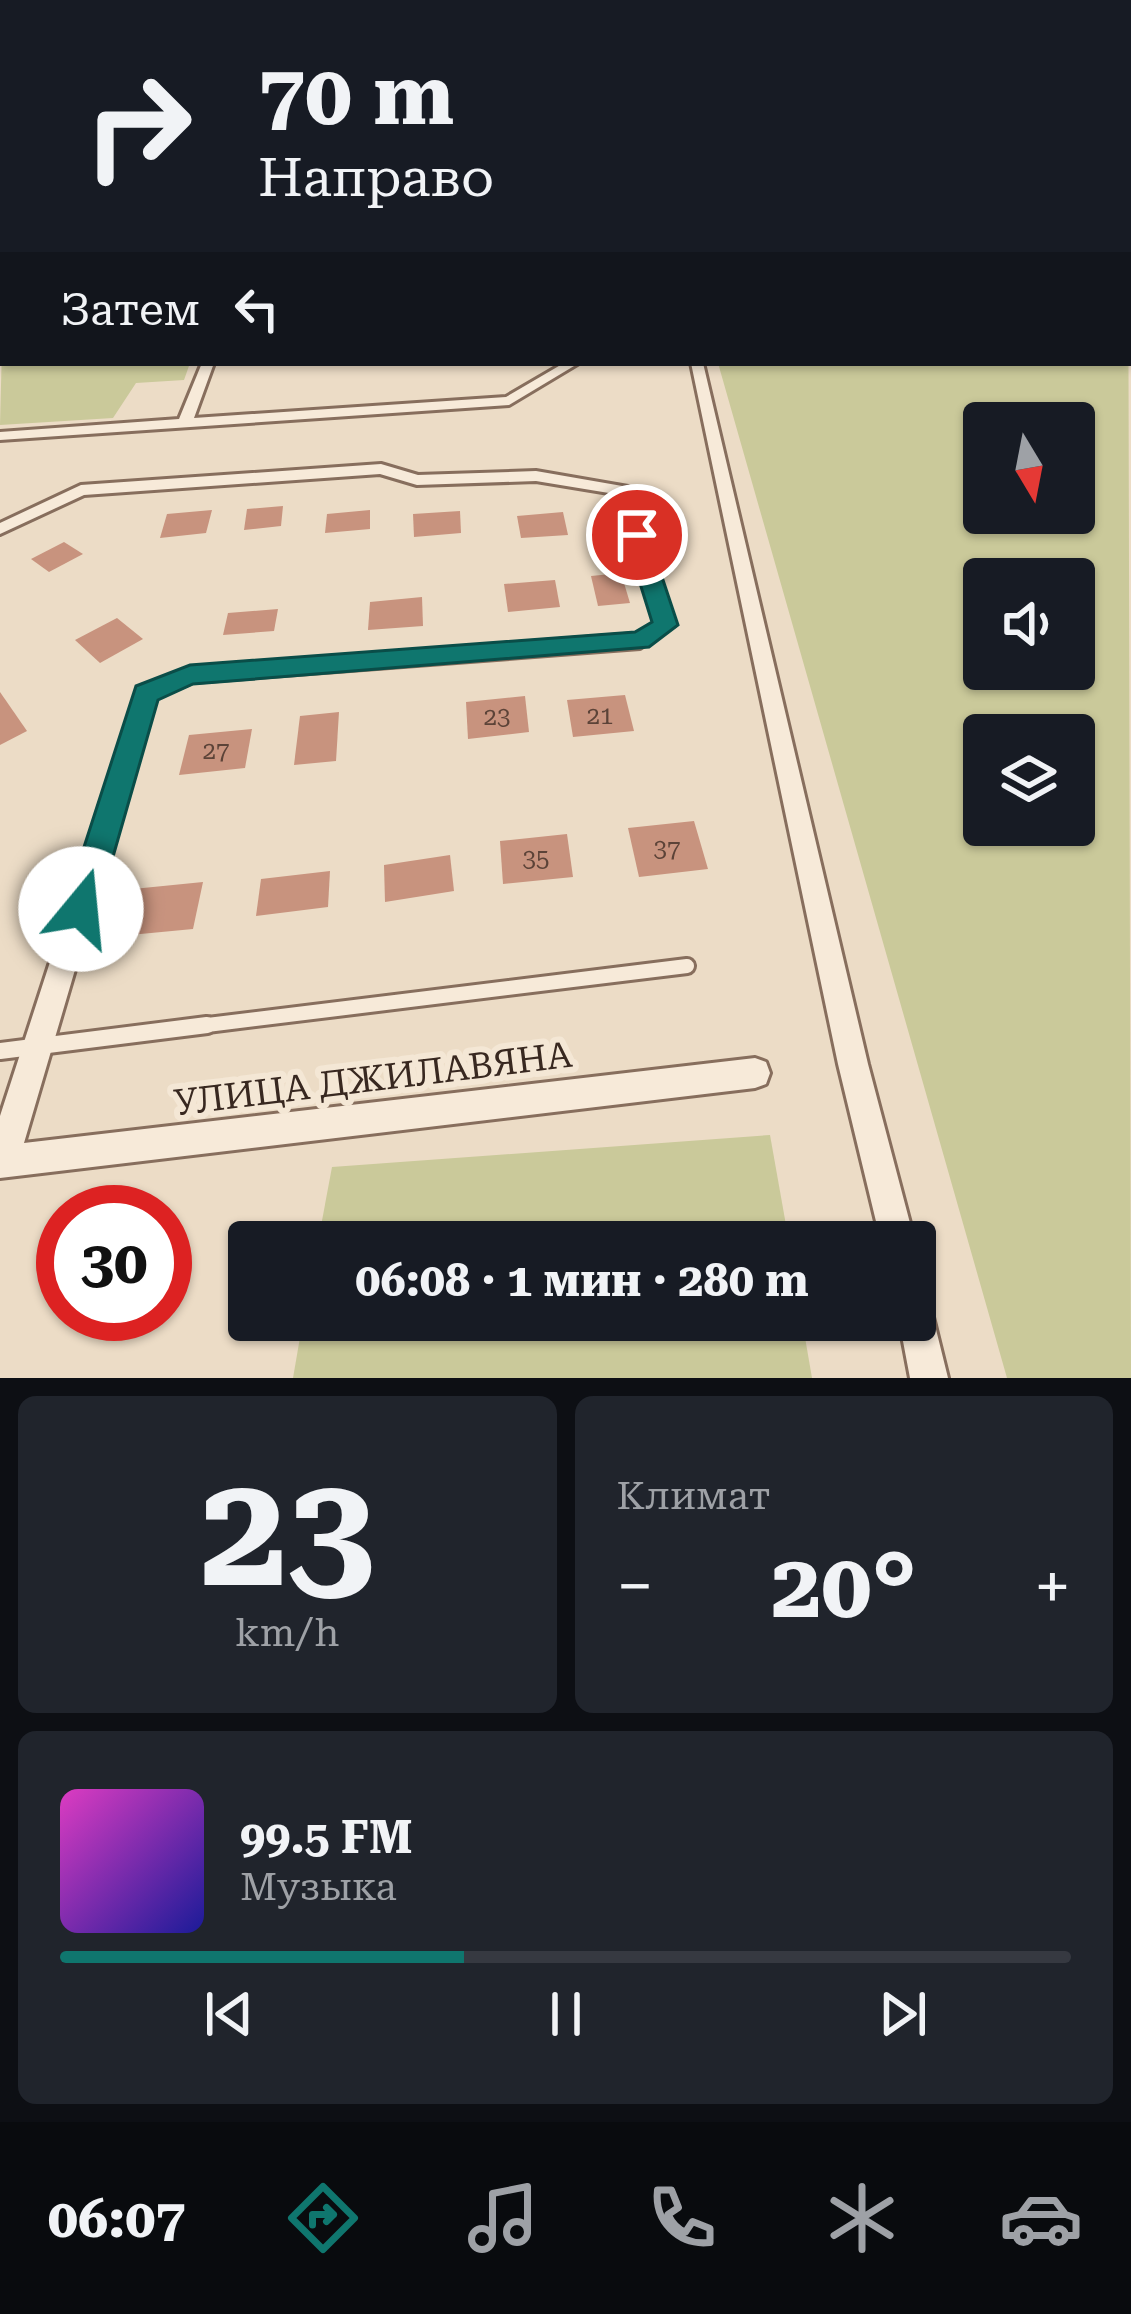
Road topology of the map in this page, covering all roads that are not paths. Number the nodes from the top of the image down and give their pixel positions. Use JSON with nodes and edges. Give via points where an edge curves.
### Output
{"nodes":[{"id":1,"x":207,"y":366,"type":"edge"},
{"id":2,"x":568,"y":366,"type":"edge"},
{"id":3,"x":698,"y":366,"type":"edge"},
{"id":4,"x":185,"y":423,"type":"junction"},
{"id":5,"x":0,"y":436,"type":"edge"},
{"id":6,"x":0,"y":529,"type":"edge"},
{"id":7,"x":687,"y":966,"type":"dead end"},
{"id":8,"x":40,"y":1047,"type":"junction"},
{"id":9,"x":0,"y":1051,"type":"edge"},
{"id":10,"x":755,"y":1073,"type":"dead end"},
{"id":11,"x":1,"y":1162,"type":"edge"},
{"id":12,"x":893,"y":1221,"type":"edge"},
{"id":13,"x":921,"y":1341,"type":"edge"},
{"id":14,"x":929,"y":1378,"type":"edge"}],
"edges":[{"from":1,"to":4,"type":"street"},
{"from":2,"to":4,"type":"street","via":[[509,401]]},
{"from":3,"to":12,"type":"street"},
{"from":4,"to":5,"type":"street"},
{"from":6,"to":8,"type":"street","via":[[81,490],[381,469],[416,480],[536,476],[622,490],[665,625],[640,641],[190,675],[146,694]]},
{"from":7,"to":8,"type":"lane"},
{"from":8,"to":9,"type":"lane"},
{"from":8,"to":11,"type":"street"},
{"from":10,"to":11,"type":"street","name":"УЛИЦА ДЖИЛАВЯНА"},
{"from":13,"to":14,"type":"street"}]}
